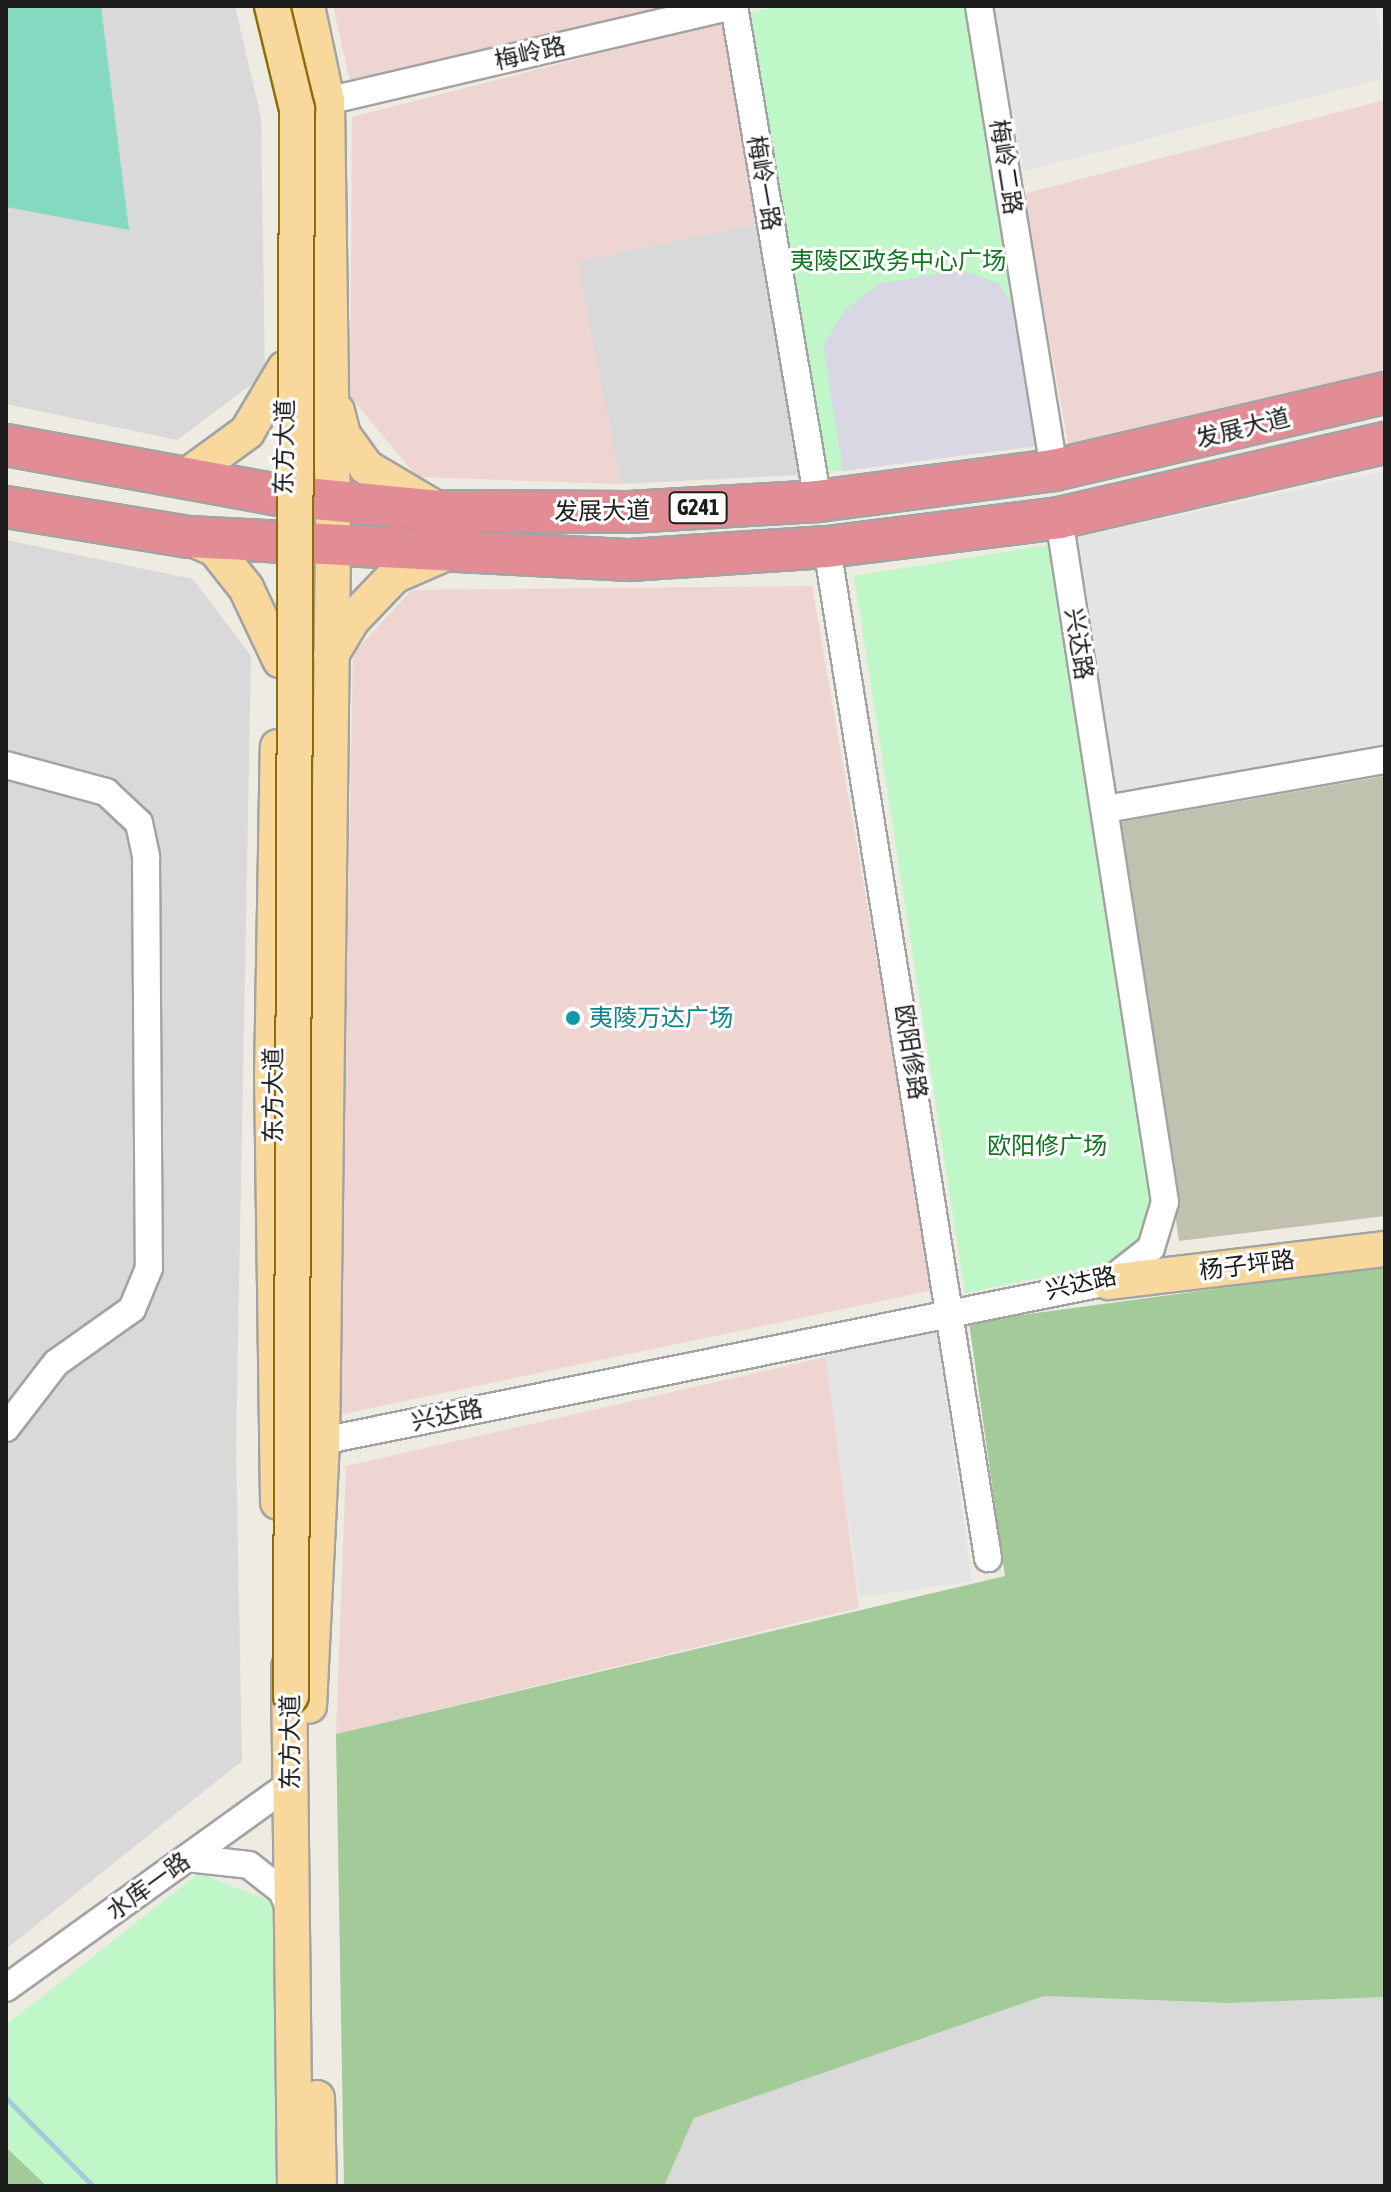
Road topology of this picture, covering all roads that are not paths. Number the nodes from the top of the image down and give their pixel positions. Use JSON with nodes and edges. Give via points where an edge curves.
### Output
{"nodes":[{"id":1,"x":257,"y":6,"type":"edge"},
{"id":2,"x":272,"y":6,"type":"edge"},
{"id":3,"x":288,"y":6,"type":"edge"},
{"id":4,"x":307,"y":6,"type":"edge"},
{"id":5,"x":733,"y":6,"type":"edge"},
{"id":6,"x":979,"y":6,"type":"edge"},
{"id":7,"x":327,"y":101,"type":"junction"},
{"id":8,"x":285,"y":368,"type":"junction"},
{"id":9,"x":330,"y":383,"type":"junction"},
{"id":10,"x":1385,"y":393,"type":"edge"},
{"id":11,"x":1385,"y":443,"type":"edge"},
{"id":12,"x":6,"y":445,"type":"edge"},
{"id":13,"x":1054,"y":470,"type":"junction"},
{"id":14,"x":184,"y":478,"type":"junction"},
{"id":15,"x":284,"y":496,"type":"junction"},
{"id":16,"x":331,"y":499,"type":"junction"},
{"id":17,"x":818,"y":501,"type":"junction"},
{"id":18,"x":6,"y":507,"type":"edge"},
{"id":19,"x":441,"y":511,"type":"junction"},
{"id":20,"x":1059,"y":518,"type":"junction"},
{"id":21,"x":189,"y":537,"type":"junction"},
{"id":22,"x":282,"y":545,"type":"junction"},
{"id":23,"x":333,"y":547,"type":"junction"},
{"id":24,"x":827,"y":547,"type":"junction"},
{"id":25,"x":442,"y":555,"type":"junction"},
{"id":26,"x":331,"y":655,"type":"junction"},
{"id":27,"x":280,"y":660,"type":"junction"},
{"id":28,"x":1385,"y":760,"type":"edge"},
{"id":29,"x":6,"y":765,"type":"edge"},
{"id":30,"x":1106,"y":809,"type":"junction"},
{"id":31,"x":1385,"y":1231,"type":"edge"},
{"id":32,"x":1385,"y":1249,"type":"edge"},
{"id":33,"x":1141,"y":1260,"type":"junction"},
{"id":34,"x":1108,"y":1282,"type":"junction"},
{"id":35,"x":953,"y":1309,"type":"junction"},
{"id":36,"x":6,"y":1428,"type":"edge"},
{"id":37,"x":322,"y":1441,"type":"junction"},
{"id":38,"x":988,"y":1558,"type":"dead end"},
{"id":39,"x":300,"y":1695,"type":"junction"},
{"id":40,"x":291,"y":1783,"type":"junction"},
{"id":41,"x":187,"y":1858,"type":"junction"},
{"id":42,"x":292,"y":1914,"type":"junction"},
{"id":43,"x":6,"y":1988,"type":"edge"},
{"id":44,"x":295,"y":2186,"type":"edge"},
{"id":45,"x":319,"y":2186,"type":"edge"}],
"edges":[{"from":1,"to":8,"type":"main road","name":"东方大道","via":[[284,113]]},
{"from":2,"to":39,"type":"main road","bridge":true,"via":[[297,109]]},
{"from":3,"to":39,"type":"main road","via":[[311,138]]},
{"from":4,"to":7,"type":"main road","name":"东方大道"},
{"from":5,"to":7,"type":"street","name":"梅岭路"},
{"from":5,"to":17,"type":"street","name":"梅岭一路"},
{"from":6,"to":13,"type":"street","name":"梅岭二路"},
{"from":7,"to":9,"type":"main road","name":"东方大道"},
{"from":8,"to":14,"type":"main road","via":[[247,432]]},
{"from":8,"to":15,"type":"main road","name":"东方大道"},
{"from":9,"to":16,"type":"main road","name":"东方大道"},
{"from":9,"to":19,"type":"main road","via":[[343,435],[366,467]]},
{"from":10,"to":13,"type":"highway","name":"发展大道","number":"G241"},
{"from":11,"to":20,"type":"highway","name":"发展大道","number":"G241"},
{"from":12,"to":14,"type":"highway","name":"发展大道","number":"G241"},
{"from":13,"to":17,"type":"highway","name":"发展大道","number":"G241"},
{"from":14,"to":15,"type":"highway","name":"发展大道","number":"G241"},
{"from":15,"to":16,"type":"highway","name":"发展大道","number":"G241"},
{"from":15,"to":22,"type":"main road","name":"东方大道"},
{"from":16,"to":19,"type":"highway","name":"发展大道","number":"G241"},
{"from":16,"to":23,"type":"main road","name":"东方大道"},
{"from":17,"to":19,"type":"highway","name":"发展大道","number":"G241"},
{"from":18,"to":21,"type":"highway","name":"发展大道","number":"G241"},
{"from":20,"to":24,"type":"highway","name":"发展大道","number":"G241"},
{"from":20,"to":30,"type":"street","name":"兴达路"},
{"from":21,"to":22,"type":"highway","name":"发展大道","number":"G241"},
{"from":21,"to":27,"type":"main road","via":[[215,549],[246,588]]},
{"from":22,"to":23,"type":"highway","name":"发展大道","number":"G241"},
{"from":22,"to":27,"type":"main road","name":"东方大道"},
{"from":23,"to":25,"type":"highway","name":"发展大道","number":"G241"},
{"from":23,"to":26,"type":"main road","name":"东方大道"},
{"from":24,"to":25,"type":"highway","name":"发展大道","number":"G241","via":[[630,560]]},
{"from":24,"to":35,"type":"street","name":"欧阳修路"},
{"from":25,"to":26,"type":"main road","via":[[394,576],[352,620]]},
{"from":26,"to":37,"type":"main road","name":"东方大道"},
{"from":27,"to":39,"type":"main road","name":"东方大道","via":[[275,1453]]},
{"from":28,"to":30,"type":"street"},
{"from":29,"to":36,"type":"street","via":[[106,792],[139,823],[146,857],[149,1268],[132,1309],[84,1351],[56,1363]]},
{"from":30,"to":33,"type":"street","name":"兴达路","via":[[1165,1202],[1162,1229]]},
{"from":31,"to":33,"type":"main road","name":"杨子坪路"},
{"from":32,"to":34,"type":"main road","name":"杨子坪路"},
{"from":33,"to":34,"type":"street","name":"兴达路"},
{"from":34,"to":35,"type":"street","name":"兴达路"},
{"from":35,"to":37,"type":"street","name":"兴达路"},
{"from":35,"to":38,"type":"street","name":"欧阳修路"},
{"from":37,"to":39,"type":"main road","name":"东方大道"},
{"from":39,"to":40,"type":"main road","name":"东方大道"},
{"from":39,"to":45,"type":"main road","name":"东方大道"},
{"from":40,"to":41,"type":"street","name":"水库一路"},
{"from":40,"to":42,"type":"main road","name":"东方大道"},
{"from":41,"to":42,"type":"street","via":[[249,1865],[282,1891]]},
{"from":41,"to":43,"type":"street","name":"水库一路"},
{"from":42,"to":44,"type":"main road","name":"东方大道"}]}
